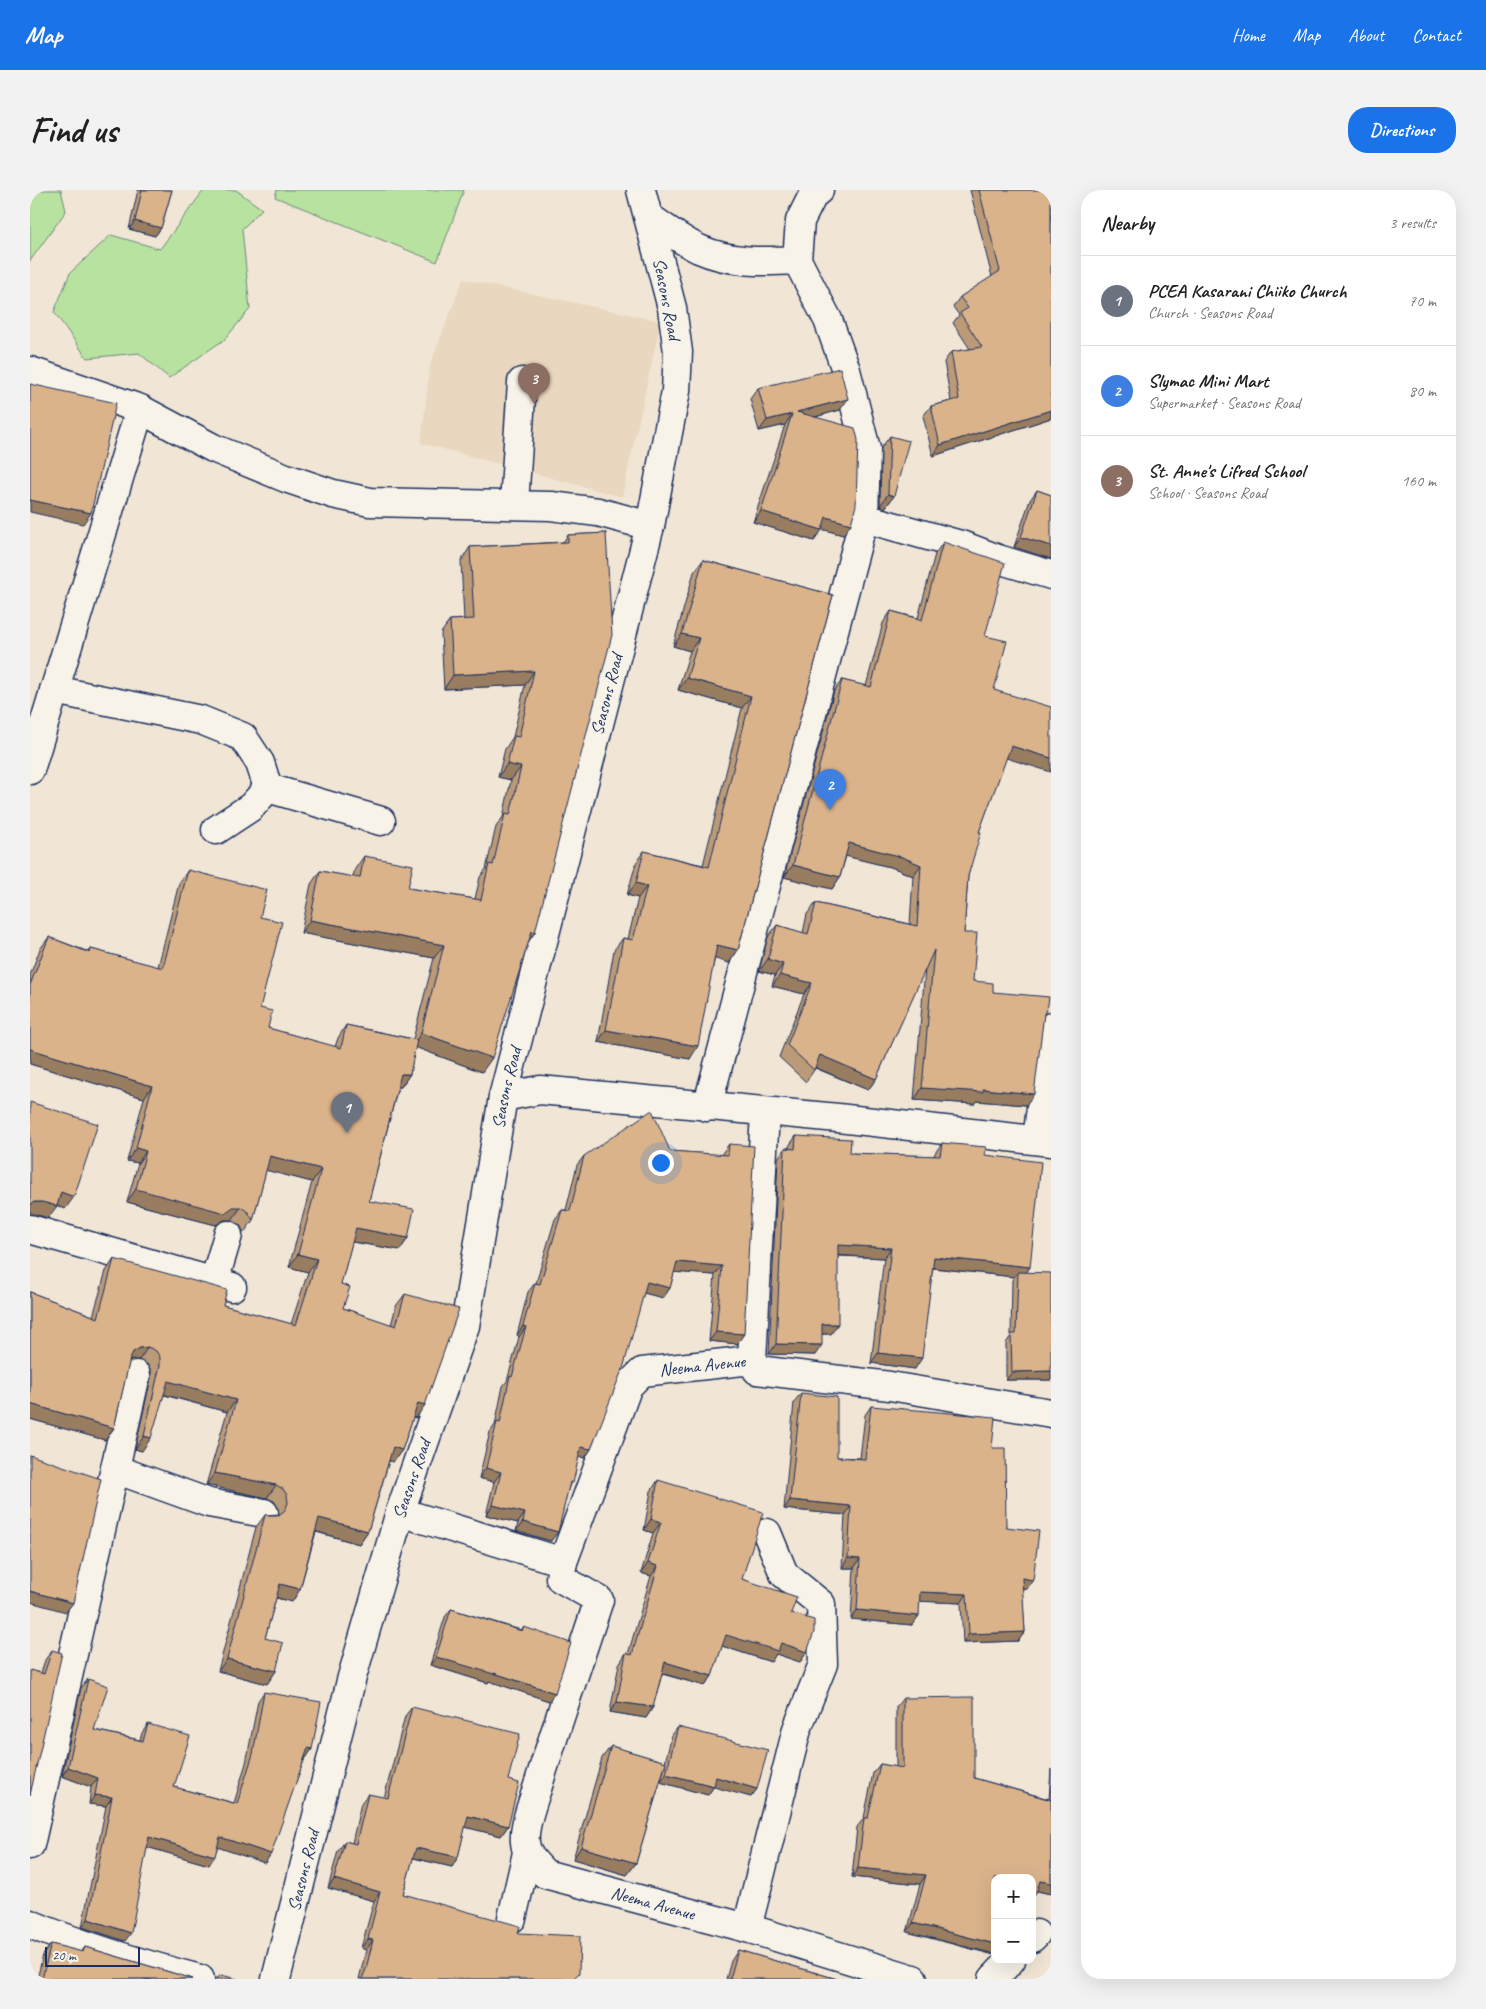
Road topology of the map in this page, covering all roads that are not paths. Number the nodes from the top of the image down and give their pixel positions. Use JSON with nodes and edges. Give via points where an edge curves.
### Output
{"nodes":[{"id":1,"x":641,"y":190,"type":"edge"},
{"id":2,"x":819,"y":190,"type":"edge"},
{"id":3,"x":650,"y":218,"type":"junction"},
{"id":4,"x":797,"y":260,"type":"junction"},
{"id":5,"x":30,"y":371,"type":"edge"},
{"id":6,"x":522,"y":382,"type":"dead end"},
{"id":7,"x":140,"y":409,"type":"junction"},
{"id":8,"x":514,"y":504,"type":"junction"},
{"id":9,"x":864,"y":518,"type":"junction"},
{"id":10,"x":650,"y":526,"type":"junction"},
{"id":11,"x":1051,"y":575,"type":"edge"},
{"id":12,"x":54,"y":690,"type":"junction"},
{"id":13,"x":30,"y":770,"type":"edge"},
{"id":14,"x":268,"y":788,"type":"junction"},
{"id":15,"x":381,"y":821,"type":"dead end"},
{"id":16,"x":216,"y":830,"type":"dead end"},
{"id":17,"x":1051,"y":1027,"type":"edge"},
{"id":18,"x":503,"y":1097,"type":"junction"},
{"id":19,"x":707,"y":1106,"type":"junction"},
{"id":20,"x":765,"y":1112,"type":"junction"},
{"id":21,"x":1044,"y":1141,"type":"edge"},
{"id":22,"x":30,"y":1229,"type":"edge"},
{"id":23,"x":228,"y":1236,"type":"edge"},
{"id":24,"x":752,"y":1360,"type":"junction"},
{"id":25,"x":136,"y":1375,"type":"edge"},
{"id":26,"x":1051,"y":1413,"type":"edge"},
{"id":27,"x":115,"y":1469,"type":"junction"},
{"id":28,"x":400,"y":1512,"type":"junction"},
{"id":29,"x":264,"y":1513,"type":"edge"},
{"id":30,"x":767,"y":1533,"type":"dead end"},
{"id":31,"x":563,"y":1562,"type":"junction"},
{"id":32,"x":30,"y":1845,"type":"edge"},
{"id":33,"x":527,"y":1853,"type":"junction"},
{"id":34,"x":512,"y":1918,"type":"dead end"},
{"id":35,"x":30,"y":1924,"type":"edge"},
{"id":36,"x":747,"y":1928,"type":"junction"},
{"id":37,"x":1007,"y":1964,"type":"edge"},
{"id":38,"x":200,"y":1979,"type":"edge"},
{"id":39,"x":276,"y":1979,"type":"edge"},
{"id":40,"x":913,"y":1979,"type":"edge"},
{"id":41,"x":993,"y":1979,"type":"edge"}],
"edges":[{"from":1,"to":3,"type":"street","name":"Seasons Road"},
{"from":2,"to":4,"type":"street","via":[[813,194],[800,221]]},
{"from":3,"to":4,"type":"street","via":[[698,249],[732,260]]},
{"from":3,"to":10,"type":"street","name":"Seasons Road","via":[[672,308],[678,352],[676,391]]},
{"from":4,"to":9,"type":"street","via":[[828,320],[846,370],[866,449]]},
{"from":5,"to":7,"type":"street"},
{"from":6,"to":8,"type":"street"},
{"from":7,"to":8,"type":"street","via":[[213,448],[333,494],[370,502]]},
{"from":7,"to":12,"type":"street"},
{"from":8,"to":10,"type":"street","via":[[598,512]]},
{"from":9,"to":11,"type":"street"},
{"from":9,"to":19,"type":"street"},
{"from":10,"to":18,"type":"street","name":"Seasons Road"},
{"from":12,"to":13,"type":"street"},
{"from":12,"to":14,"type":"street","via":[[201,720],[243,737],[260,763]]},
{"from":14,"to":15,"type":"street"},
{"from":14,"to":16,"type":"street","via":[[251,807]]},
{"from":17,"to":21,"type":"street"},
{"from":18,"to":19,"type":"street","via":[[540,1090]]},
{"from":18,"to":28,"type":"street","name":"Seasons Road","via":[[465,1326]]},
{"from":19,"to":20,"type":"street"},
{"from":20,"to":21,"type":"street"},
{"from":20,"to":24,"type":"street"},
{"from":22,"to":23,"type":"street","via":[[223,1284]]},
{"from":24,"to":26,"type":"street","name":"Neema Avenue","via":[[757,1370],[890,1386]]},
{"from":24,"to":31,"type":"street","name":"Neema Avenue","via":[[642,1372],[628,1386]]},
{"from":25,"to":27,"type":"street"},
{"from":27,"to":29,"type":"street","via":[[209,1503]]},
{"from":27,"to":32,"type":"street"},
{"from":28,"to":31,"type":"street"},
{"from":28,"to":39,"type":"street","name":"Seasons Road","via":[[352,1677]]},
{"from":30,"to":36,"type":"street","via":[[784,1574],[821,1604],[823,1664],[797,1728]]},
{"from":31,"to":33,"type":"street","via":[[560,1578],[599,1600],[529,1814],[525,1841]]},
{"from":33,"to":34,"type":"street"},
{"from":33,"to":36,"type":"street","name":"Neema Avenue","via":[[545,1874]]},
{"from":35,"to":38,"type":"street","via":[[154,1967]]},
{"from":36,"to":40,"type":"street","name":"Neema Avenue"},
{"from":37,"to":41,"type":"street"}]}
